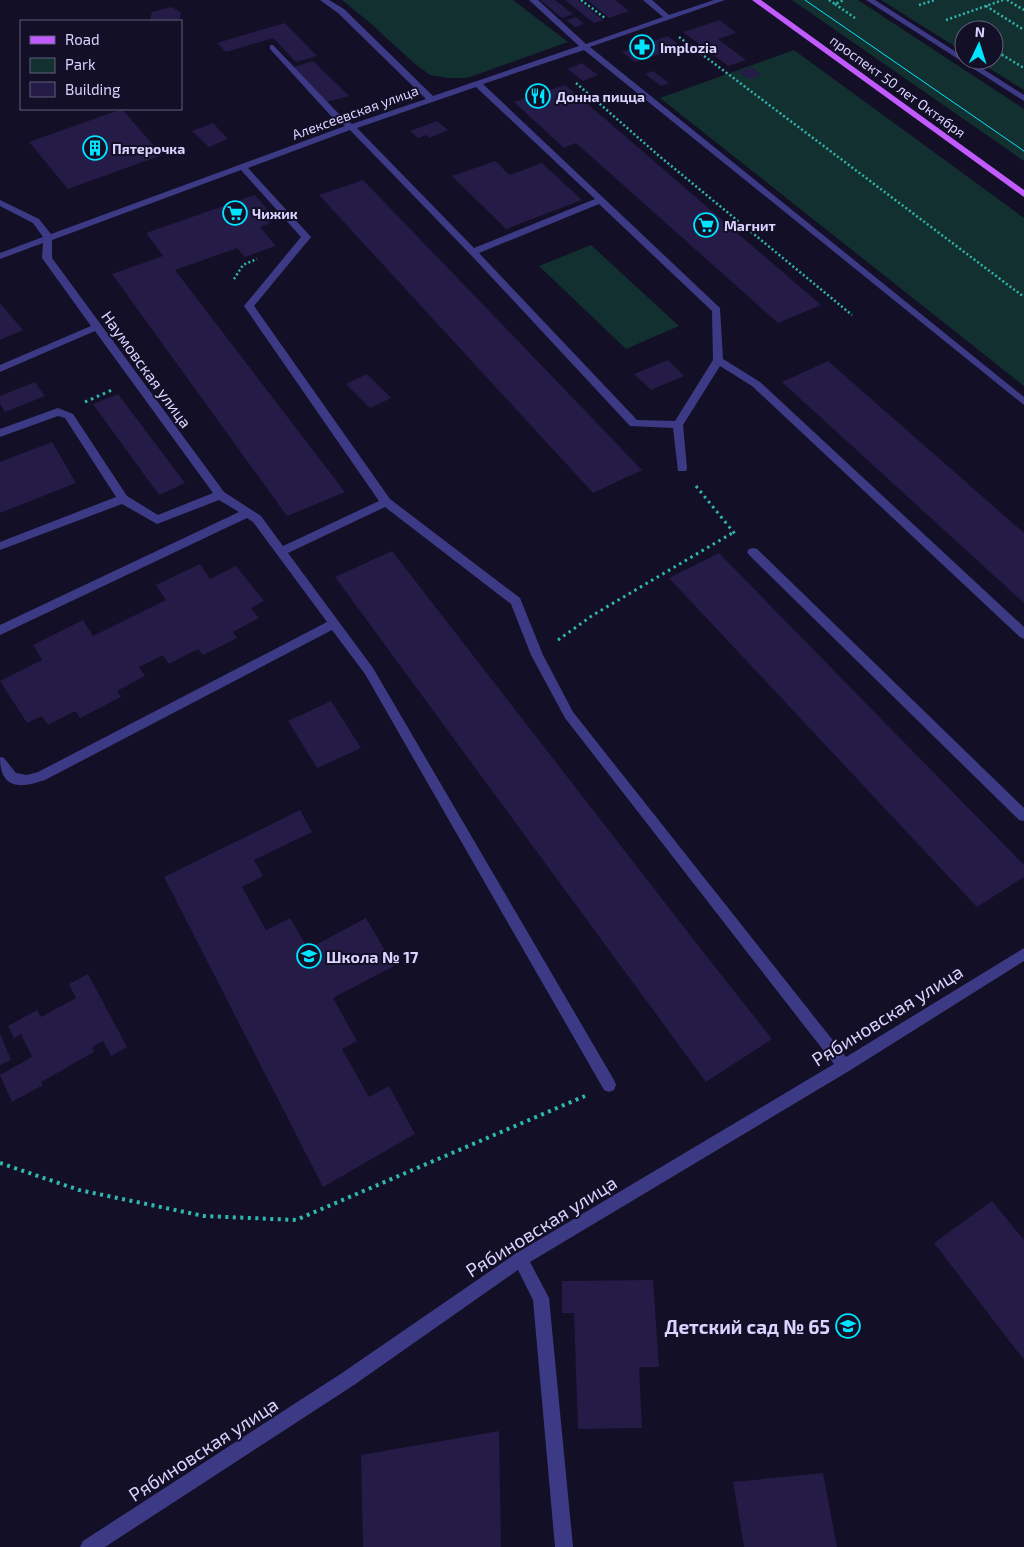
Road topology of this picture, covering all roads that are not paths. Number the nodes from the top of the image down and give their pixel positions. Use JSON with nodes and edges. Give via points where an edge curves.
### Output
{"nodes":[{"id":1,"x":324,"y":0,"type":"edge"},
{"id":2,"x":532,"y":0,"type":"edge"},
{"id":3,"x":647,"y":0,"type":"edge"},
{"id":4,"x":721,"y":0,"type":"edge"},
{"id":5,"x":756,"y":0,"type":"edge"},
{"id":6,"x":870,"y":0,"type":"edge"},
{"id":7,"x":668,"y":18,"type":"junction"},
{"id":8,"x":273,"y":46,"type":"dead end"},
{"id":9,"x":585,"y":47,"type":"junction"},
{"id":10,"x":477,"y":83,"type":"junction"},
{"id":11,"x":431,"y":99,"type":"junction"},
{"id":12,"x":1024,"y":99,"type":"edge"},
{"id":13,"x":350,"y":127,"type":"junction"},
{"id":14,"x":243,"y":168,"type":"junction"},
{"id":15,"x":1024,"y":194,"type":"edge"},
{"id":16,"x":600,"y":200,"type":"junction"},
{"id":17,"x":0,"y":203,"type":"edge"},
{"id":18,"x":48,"y":237,"type":"junction"},
{"id":19,"x":474,"y":252,"type":"junction"},
{"id":20,"x":0,"y":256,"type":"edge"},
{"id":21,"x":97,"y":327,"type":"junction"},
{"id":22,"x":718,"y":360,"type":"junction"},
{"id":23,"x":0,"y":369,"type":"edge"},
{"id":24,"x":1024,"y":402,"type":"edge"},
{"id":25,"x":678,"y":425,"type":"junction"},
{"id":26,"x":0,"y":433,"type":"edge"},
{"id":27,"x":682,"y":468,"type":"dead end"},
{"id":28,"x":220,"y":495,"type":"junction"},
{"id":29,"x":124,"y":499,"type":"junction"},
{"id":30,"x":386,"y":502,"type":"junction"},
{"id":31,"x":247,"y":513,"type":"junction"},
{"id":32,"x":0,"y":546,"type":"edge"},
{"id":33,"x":282,"y":552,"type":"junction"},
{"id":34,"x":753,"y":552,"type":"road end"},
{"id":35,"x":334,"y":624,"type":"junction"},
{"id":36,"x":0,"y":630,"type":"edge"},
{"id":37,"x":1024,"y":634,"type":"edge"},
{"id":38,"x":0,"y":762,"type":"edge"},
{"id":39,"x":1024,"y":816,"type":"edge"},
{"id":40,"x":1024,"y":954,"type":"edge"},
{"id":41,"x":844,"y":1066,"type":"junction"},
{"id":42,"x":609,"y":1086,"type":"road end"},
{"id":43,"x":520,"y":1259,"type":"junction"},
{"id":44,"x":89,"y":1547,"type":"edge"},
{"id":45,"x":564,"y":1547,"type":"edge"}],
"edges":[{"from":1,"to":11,"type":"street","via":[[341,11]]},
{"from":2,"to":9,"type":"street"},
{"from":3,"to":7,"type":"street"},
{"from":4,"to":7,"type":"street","name":"Алексеевская улица"},
{"from":5,"to":15,"type":"main road","name":"проспект 50 лет Октября"},
{"from":6,"to":12,"type":"street"},
{"from":7,"to":9,"type":"street","name":"Алексеевская улица"},
{"from":8,"to":13,"type":"street","via":[[334,114]]},
{"from":9,"to":10,"type":"street","name":"Алексеевская улица"},
{"from":9,"to":24,"type":"street"},
{"from":10,"to":11,"type":"street","name":"Алексеевская улица"},
{"from":10,"to":16,"type":"street"},
{"from":11,"to":13,"type":"street","name":"Алексеевская улица"},
{"from":13,"to":14,"type":"street","name":"Алексеевская улица"},
{"from":13,"to":19,"type":"street"},
{"from":14,"to":18,"type":"street","name":"Алексеевская улица"},
{"from":14,"to":30,"type":"street","via":[[306,237],[249,306]]},
{"from":16,"to":19,"type":"street"},
{"from":16,"to":22,"type":"street","via":[[717,310]]},
{"from":17,"to":18,"type":"street","via":[[36,221]]},
{"from":18,"to":20,"type":"street","name":"Алексеевская улица"},
{"from":18,"to":21,"type":"street","name":"Наумовская улица","via":[[47,258]]},
{"from":19,"to":25,"type":"street","via":[[634,423]]},
{"from":21,"to":23,"type":"street"},
{"from":21,"to":28,"type":"street","name":"Наумовская улица"},
{"from":22,"to":25,"type":"street"},
{"from":22,"to":37,"type":"street","via":[[756,384]]},
{"from":25,"to":27,"type":"street"},
{"from":26,"to":29,"type":"street","via":[[58,412],[70,416]]},
{"from":28,"to":29,"type":"street","via":[[157,520]]},
{"from":28,"to":31,"type":"street","name":"Наумовская улица"},
{"from":29,"to":32,"type":"street"},
{"from":30,"to":33,"type":"street"},
{"from":30,"to":41,"type":"street","via":[[516,601],[537,655],[569,715]]},
{"from":31,"to":33,"type":"street","name":"Наумовская улица","via":[[257,519]]},
{"from":31,"to":36,"type":"street"},
{"from":33,"to":35,"type":"street","name":"Наумовская улица"},
{"from":34,"to":39,"type":"street"},
{"from":35,"to":38,"type":"street","via":[[41,776],[27,780],[12,778]]},
{"from":35,"to":42,"type":"street","name":"Наумовская улица","via":[[369,671]]},
{"from":40,"to":41,"type":"street","name":"Рябиновская улица"},
{"from":41,"to":43,"type":"street","name":"Рябиновская улица"},
{"from":43,"to":44,"type":"street","name":"Рябиновская улица","via":[[348,1379]]},
{"from":43,"to":45,"type":"street","via":[[541,1298]]}]}
